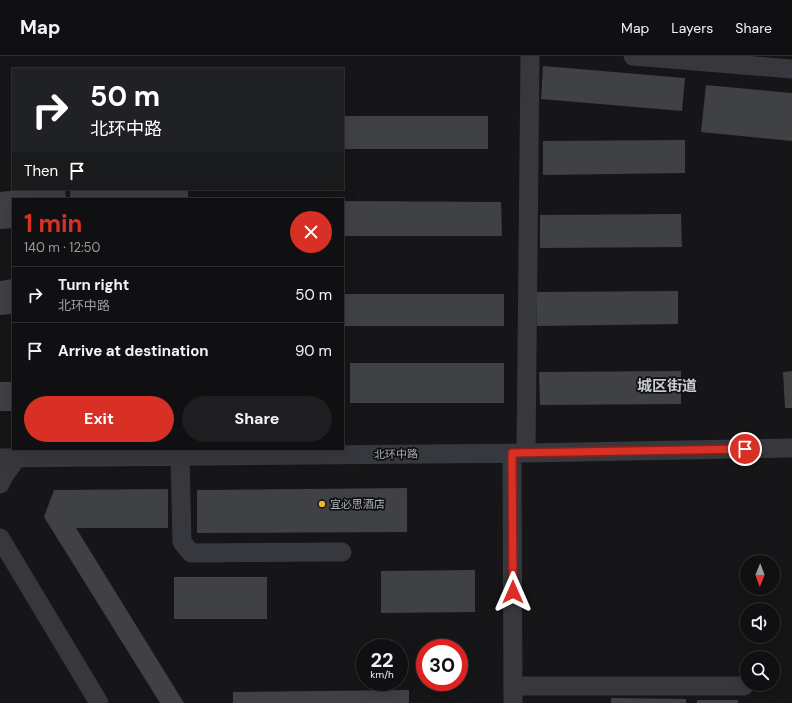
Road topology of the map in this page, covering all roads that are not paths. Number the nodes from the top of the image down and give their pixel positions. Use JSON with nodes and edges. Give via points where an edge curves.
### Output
{"nodes":[{"id":1,"x":530,"y":56,"type":"edge"},
{"id":2,"x":633,"y":56,"type":"edge"},
{"id":3,"x":792,"y":69,"type":"edge"},
{"id":4,"x":792,"y":448,"type":"edge"},
{"id":5,"x":88,"y":453,"type":"edge"},
{"id":6,"x":519,"y":453,"type":"junction"},
{"id":7,"x":180,"y":456,"type":"junction"},
{"id":8,"x":9,"y":458,"type":"edge"},
{"id":9,"x":0,"y":484,"type":"edge"},
{"id":10,"x":0,"y":538,"type":"edge"},
{"id":11,"x":342,"y":552,"type":"dead end"},
{"id":12,"x":740,"y":686,"type":"edge"},
{"id":13,"x":513,"y":694,"type":"edge"},
{"id":14,"x":99,"y":703,"type":"edge"}],
"edges":[{"from":1,"to":6,"type":"street"},
{"from":2,"to":3,"type":"street"},
{"from":4,"to":6,"type":"street","name":"北环中路"},
{"from":5,"to":7,"type":"street","name":"北环中路"},
{"from":5,"to":8,"type":"street","name":"北环中路"},
{"from":6,"to":7,"type":"street","name":"北环中路"},
{"from":6,"to":13,"type":"street"},
{"from":7,"to":11,"type":"street","via":[[182,542],[191,553]]},
{"from":8,"to":9,"type":"street"},
{"from":10,"to":14,"type":"street"},
{"from":12,"to":13,"type":"street"}]}
